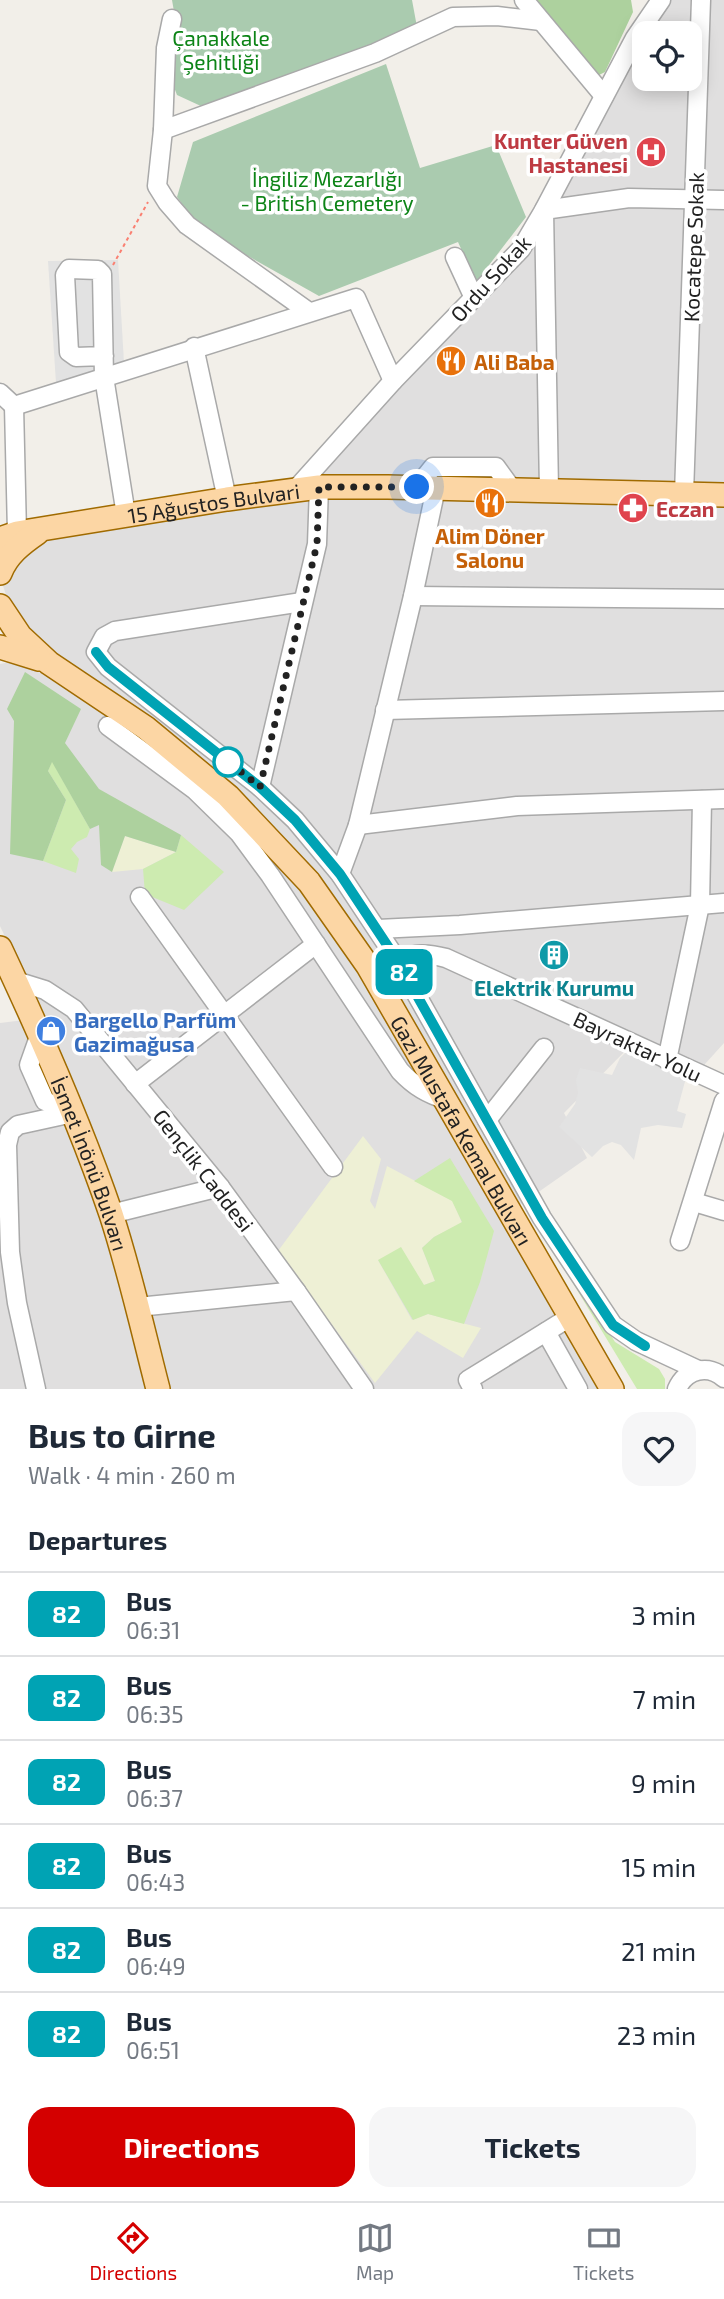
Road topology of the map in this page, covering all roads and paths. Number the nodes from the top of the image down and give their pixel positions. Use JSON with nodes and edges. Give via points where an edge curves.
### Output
{"nodes":[{"id":1,"x":524,"y":0,"type":"edge"},
{"id":2,"x":662,"y":0,"type":"edge"},
{"id":3,"x":701,"y":0,"type":"edge"},
{"id":4,"x":452,"y":8,"type":"edge"},
{"id":5,"x":172,"y":19,"type":"dead end"},
{"id":6,"x":541,"y":21,"type":"junction"},
{"id":7,"x":604,"y":96,"type":"junction"},
{"id":8,"x":163,"y":130,"type":"junction"},
{"id":9,"x":157,"y":186,"type":"junction"},
{"id":10,"x":695,"y":199,"type":"junction"},
{"id":11,"x":724,"y":200,"type":"edge"},
{"id":12,"x":544,"y":210,"type":"junction"},
{"id":13,"x":455,"y":257,"type":"dead end"},
{"id":14,"x":102,"y":274,"type":"junction"},
{"id":15,"x":474,"y":298,"type":"junction"},
{"id":16,"x":309,"y":312,"type":"junction"},
{"id":17,"x":194,"y":347,"type":"junction"},
{"id":18,"x":104,"y":356,"type":"junction"},
{"id":19,"x":104,"y":377,"type":"junction"},
{"id":20,"x":393,"y":381,"type":"junction"},
{"id":21,"x":0,"y":393,"type":"edge"},
{"id":22,"x":14,"y":406,"type":"junction"},
{"id":23,"x":427,"y":487,"type":"junction"},
{"id":24,"x":307,"y":488,"type":"junction"},
{"id":25,"x":549,"y":490,"type":"junction"},
{"id":26,"x":684,"y":494,"type":"junction"},
{"id":27,"x":724,"y":495,"type":"edge"},
{"id":28,"x":227,"y":499,"type":"junction"},
{"id":29,"x":126,"y":515,"type":"junction"},
{"id":30,"x":19,"y":535,"type":"edge"},
{"id":31,"x":0,"y":573,"type":"edge"},
{"id":32,"x":413,"y":596,"type":"junction"},
{"id":33,"x":724,"y":599,"type":"edge"},
{"id":34,"x":302,"y":602,"type":"junction"},
{"id":35,"x":0,"y":606,"type":"edge"},
{"id":36,"x":0,"y":647,"type":"edge"},
{"id":37,"x":49,"y":663,"type":"junction"},
{"id":38,"x":724,"y":701,"type":"edge"},
{"id":39,"x":385,"y":710,"type":"junction"},
{"id":40,"x":108,"y":726,"type":"dead end"},
{"id":41,"x":260,"y":787,"type":"junction"},
{"id":42,"x":724,"y":799,"type":"edge"},
{"id":43,"x":702,"y":800,"type":"junction"},
{"id":44,"x":358,"y":825,"type":"junction"},
{"id":45,"x":340,"y":874,"type":"junction"},
{"id":46,"x":140,"y":897,"type":"dead end"},
{"id":47,"x":724,"y":903,"type":"edge"},
{"id":48,"x":700,"y":905,"type":"junction"},
{"id":49,"x":460,"y":925,"type":"junction"},
{"id":50,"x":378,"y":929,"type":"junction"},
{"id":51,"x":316,"y":944,"type":"junction"},
{"id":52,"x":0,"y":948,"type":"edge"},
{"id":53,"x":446,"y":958,"type":"junction"},
{"id":54,"x":397,"y":960,"type":"junction"},
{"id":55,"x":16,"y":981,"type":"junction"},
{"id":56,"x":223,"y":1014,"type":"junction"},
{"id":57,"x":544,"y":1048,"type":"dead end"},
{"id":58,"x":667,"y":1060,"type":"junction"},
{"id":59,"x":135,"y":1083,"type":"junction"},
{"id":60,"x":724,"y":1085,"type":"edge"},
{"id":61,"x":447,"y":1100,"type":"junction"},
{"id":62,"x":723,"y":1109,"type":"edge"},
{"id":63,"x":73,"y":1113,"type":"junction"},
{"id":64,"x":487,"y":1120,"type":"junction"},
{"id":65,"x":333,"y":1167,"type":"dead end"},
{"id":66,"x":220,"y":1187,"type":"junction"},
{"id":67,"x":694,"y":1202,"type":"junction"},
{"id":68,"x":724,"y":1211,"type":"edge"},
{"id":69,"x":111,"y":1214,"type":"junction"},
{"id":70,"x":542,"y":1218,"type":"junction"},
{"id":71,"x":520,"y":1231,"type":"junction"},
{"id":72,"x":680,"y":1241,"type":"dead end"},
{"id":73,"x":296,"y":1291,"type":"junction"},
{"id":74,"x":138,"y":1307,"type":"junction"},
{"id":75,"x":570,"y":1317,"type":"junction"},
{"id":76,"x":546,"y":1332,"type":"junction"},
{"id":77,"x":698,"y":1370,"type":"junction"},
{"id":78,"x":724,"y":1378,"type":"edge"},
{"id":79,"x":471,"y":1385,"type":"edge"},
{"id":80,"x":36,"y":1389,"type":"edge"},
{"id":81,"x":158,"y":1389,"type":"edge"},
{"id":82,"x":364,"y":1389,"type":"edge"},
{"id":83,"x":578,"y":1389,"type":"edge"},
{"id":84,"x":612,"y":1389,"type":"edge"},
{"id":85,"x":677,"y":1389,"type":"edge"}],
"edges":[{"from":1,"to":6,"type":"street"},
{"from":2,"to":7,"type":"street","name":"Ordu Sokak"},
{"from":3,"to":10,"type":"street","name":"Kocatepe Sokak"},
{"from":4,"to":6,"type":"street"},
{"from":4,"to":8,"type":"street","via":[[374,53]]},
{"from":5,"to":8,"type":"street","via":[[166,48]]},
{"from":6,"to":7,"type":"street"},
{"from":7,"to":12,"type":"street","name":"Ordu Sokak"},
{"from":8,"to":9,"type":"street"},
{"from":9,"to":14,"type":"path","via":[[114,264]]},
{"from":9,"to":16,"type":"street","via":[[187,226]]},
{"from":10,"to":11,"type":"street"},
{"from":10,"to":12,"type":"street","via":[[629,198]]},
{"from":10,"to":26,"type":"street","name":"Kocatepe Sokak"},
{"from":12,"to":15,"type":"street","name":"Ordu Sokak","via":[[520,249]]},
{"from":12,"to":25,"type":"street"},
{"from":13,"to":15,"type":"street"},
{"from":14,"to":18,"type":"street"},
{"from":14,"to":18,"type":"street","via":[[69,269],[65,275],[69,352],[76,357]]},
{"from":15,"to":20,"type":"street","name":"Ordu Sokak"},
{"from":16,"to":17,"type":"street"},
{"from":16,"to":20,"type":"street","via":[[356,298]]},
{"from":17,"to":19,"type":"street"},
{"from":17,"to":28,"type":"street"},
{"from":18,"to":19,"type":"street"},
{"from":19,"to":22,"type":"street"},
{"from":19,"to":29,"type":"street"},
{"from":20,"to":24,"type":"street","name":"Ordu Sokak"},
{"from":21,"to":22,"type":"street"},
{"from":22,"to":30,"type":"street"},
{"from":23,"to":24,"type":"main road","name":"15 Ağustos Bulvari"},
{"from":23,"to":25,"type":"main road","name":"15 Ağustos Bulvari"},
{"from":23,"to":32,"type":"street"},
{"from":24,"to":28,"type":"main road","name":"15 Ağustos Bulvari"},
{"from":24,"to":34,"type":"street","via":[[317,544]]},
{"from":25,"to":26,"type":"main road","name":"15 Ağustos Bulvari"},
{"from":26,"to":27,"type":"main road","name":"15 Ağustos Bulvari"},
{"from":28,"to":29,"type":"main road","name":"15 Ağustos Bulvari"},
{"from":29,"to":30,"type":"main road","name":"15 Ağustos Bulvari"},
{"from":30,"to":31,"type":"main road","name":"15 Ağustos Bulvari"},
{"from":32,"to":33,"type":"street"},
{"from":32,"to":39,"type":"street"},
{"from":34,"to":41,"type":"street"},
{"from":34,"to":41,"type":"street","via":[[115,631],[104,637],[96,652],[108,667]]},
{"from":35,"to":37,"type":"main road","name":"Gazi Mustafa Kemal Bulvarı","via":[[20,636]]},
{"from":36,"to":37,"type":"main road","name":"Gazi Mustafa Kemal Bulvarı"},
{"from":37,"to":61,"type":"main road","name":"Gazi Mustafa Kemal Bulvarı","via":[[146,729],[228,796],[271,839],[309,882],[368,966]]},
{"from":38,"to":39,"type":"street"},
{"from":39,"to":44,"type":"street"},
{"from":40,"to":51,"type":"street","via":[[195,790],[239,833]]},
{"from":41,"to":45,"type":"street"},
{"from":42,"to":43,"type":"street"},
{"from":43,"to":44,"type":"street","via":[[517,806]]},
{"from":43,"to":48,"type":"street"},
{"from":44,"to":45,"type":"street"},
{"from":45,"to":50,"type":"street"},
{"from":46,"to":56,"type":"street"},
{"from":47,"to":48,"type":"street"},
{"from":48,"to":49,"type":"street"},
{"from":48,"to":58,"type":"street"},
{"from":49,"to":50,"type":"street"},
{"from":49,"to":53,"type":"street"},
{"from":50,"to":54,"type":"street"},
{"from":51,"to":56,"type":"street"},
{"from":51,"to":61,"type":"street","via":[[400,1072],[425,1093]]},
{"from":52,"to":55,"type":"main road","name":"İsmet İnönü Bulvarı"},
{"from":53,"to":54,"type":"street","name":"Bayraktar Yolu","via":[[426,953]]},
{"from":53,"to":58,"type":"street","name":"Bayraktar Yolu"},
{"from":54,"to":64,"type":"street"},
{"from":55,"to":59,"type":"street","name":"Gençlik Caddesi","via":[[46,990],[74,1009]]},
{"from":55,"to":63,"type":"main road","name":"İsmet İnönü Bulvarı"},
{"from":56,"to":59,"type":"street"},
{"from":56,"to":65,"type":"street"},
{"from":57,"to":64,"type":"street"},
{"from":58,"to":60,"type":"street","name":"Bayraktar Yolu"},
{"from":59,"to":66,"type":"street","name":"Gençlik Caddesi"},
{"from":61,"to":71,"type":"main road","name":"Gazi Mustafa Kemal Bulvarı"},
{"from":62,"to":67,"type":"street"},
{"from":63,"to":69,"type":"main road","name":"İsmet İnönü Bulvarı"},
{"from":63,"to":80,"type":"street","via":[[18,1125],[10,1132],[7,1146],[10,1252]]},
{"from":64,"to":70,"type":"street"},
{"from":66,"to":69,"type":"street"},
{"from":66,"to":73,"type":"street","name":"Gençlik Caddesi"},
{"from":67,"to":68,"type":"street"},
{"from":67,"to":72,"type":"street"},
{"from":69,"to":74,"type":"main road","name":"İsmet İnönü Bulvarı"},
{"from":70,"to":71,"type":"street"},
{"from":70,"to":77,"type":"street","via":[[613,1325],[645,1346]]},
{"from":71,"to":75,"type":"main road","name":"Gazi Mustafa Kemal Bulvarı"},
{"from":73,"to":74,"type":"street"},
{"from":73,"to":82,"type":"street","name":"Gençlik Caddesi"},
{"from":74,"to":81,"type":"main road","name":"İsmet İnönü Bulvarı"},
{"from":75,"to":76,"type":"street"},
{"from":75,"to":84,"type":"main road","name":"Gazi Mustafa Kemal Bulvarı"},
{"from":76,"to":79,"type":"street"},
{"from":76,"to":83,"type":"street"},
{"from":77,"to":78,"type":"street"},
{"from":77,"to":85,"type":"street","via":[[683,1378]]}]}
